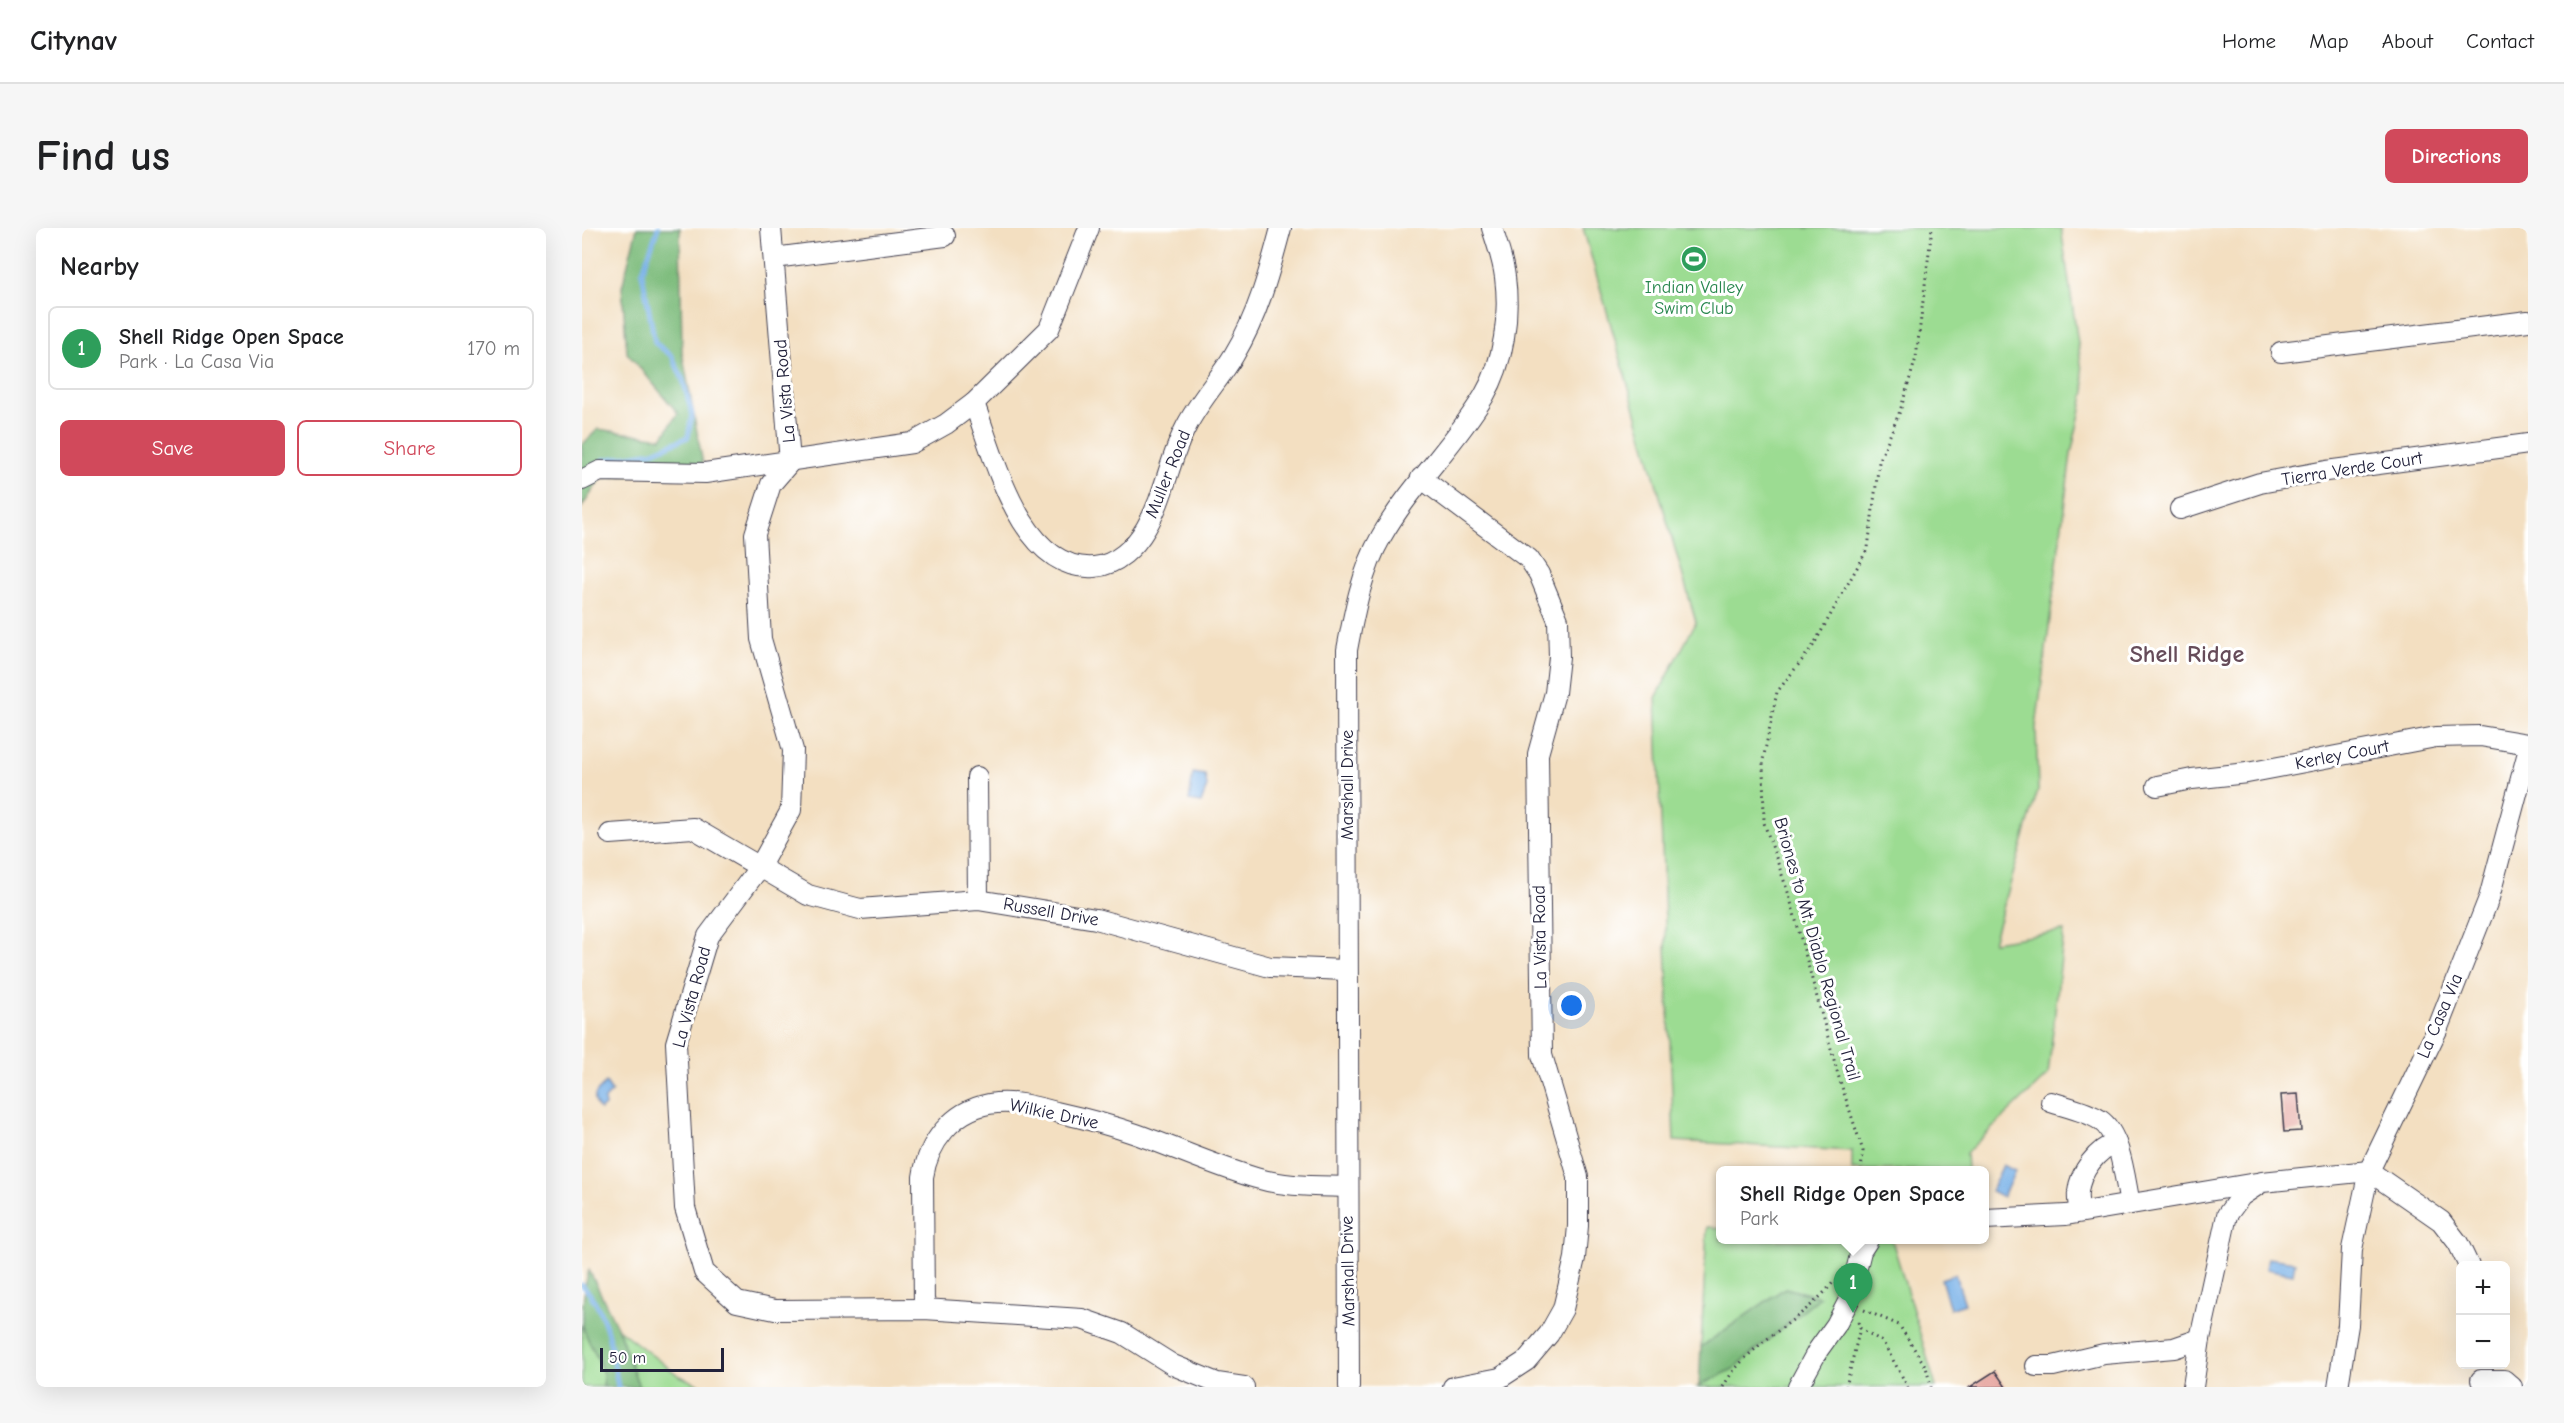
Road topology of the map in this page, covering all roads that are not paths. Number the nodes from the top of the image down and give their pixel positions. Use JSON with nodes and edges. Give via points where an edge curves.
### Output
{"nodes":[{"id":1,"x":771,"y":228,"type":"edge"},
{"id":2,"x":1089,"y":228,"type":"edge"},
{"id":3,"x":1281,"y":228,"type":"edge"},
{"id":4,"x":1492,"y":228,"type":"edge"},
{"id":5,"x":945,"y":236,"type":"dead end"},
{"id":6,"x":774,"y":258,"type":"junction"},
{"id":7,"x":2528,"y":321,"type":"edge"},
{"id":8,"x":2281,"y":352,"type":"dead end"},
{"id":9,"x":975,"y":403,"type":"junction"},
{"id":10,"x":2528,"y":444,"type":"edge"},
{"id":11,"x":790,"y":462,"type":"junction"},
{"id":12,"x":1421,"y":478,"type":"junction"},
{"id":13,"x":582,"y":480,"type":"edge"},
{"id":14,"x":2180,"y":509,"type":"dead end"},
{"id":15,"x":2528,"y":744,"type":"edge"},
{"id":16,"x":2528,"y":753,"type":"edge"},
{"id":17,"x":977,"y":777,"type":"dead end"},
{"id":18,"x":2157,"y":786,"type":"dead end"},
{"id":19,"x":610,"y":834,"type":"dead end"},
{"id":20,"x":759,"y":868,"type":"junction"},
{"id":21,"x":978,"y":900,"type":"junction"},
{"id":22,"x":1346,"y":970,"type":"junction"},
{"id":23,"x":2051,"y":1102,"type":"dead end"},
{"id":24,"x":2116,"y":1143,"type":"junction"},
{"id":25,"x":2369,"y":1172,"type":"junction"},
{"id":26,"x":2262,"y":1182,"type":"junction"},
{"id":27,"x":1347,"y":1187,"type":"junction"},
{"id":28,"x":2130,"y":1204,"type":"junction"},
{"id":29,"x":2080,"y":1212,"type":"junction"},
{"id":30,"x":1989,"y":1219,"type":"edge"},
{"id":31,"x":1865,"y":1244,"type":"edge"},
{"id":32,"x":2467,"y":1261,"type":"edge"},
{"id":33,"x":924,"y":1309,"type":"junction"},
{"id":34,"x":2200,"y":1339,"type":"junction"},
{"id":35,"x":2036,"y":1366,"type":"dead end"},
{"id":36,"x":2481,"y":1377,"type":"edge"},
{"id":37,"x":1244,"y":1387,"type":"edge"},
{"id":38,"x":1349,"y":1387,"type":"edge"},
{"id":39,"x":1453,"y":1387,"type":"edge"},
{"id":40,"x":1798,"y":1387,"type":"edge"},
{"id":41,"x":2193,"y":1387,"type":"edge"},
{"id":42,"x":2338,"y":1387,"type":"edge"},
{"id":43,"x":2512,"y":1387,"type":"edge"}],
"edges":[{"from":1,"to":6,"type":"street","name":"La Vista Road"},
{"from":2,"to":9,"type":"street","via":[[1049,329]]},
{"from":3,"to":9,"type":"street","name":"Muller Road","via":[[1257,312],[1234,356],[1186,426],[1161,499],[1146,529],[1129,550],[1109,564],[1073,567],[1041,545],[1011,500]]},
{"from":4,"to":12,"type":"street","name":"Marshall Drive","via":[[1505,276],[1505,328],[1500,355],[1484,395],[1470,417]]},
{"from":5,"to":6,"type":"street"},
{"from":6,"to":11,"type":"street","name":"La Vista Road"},
{"from":7,"to":8,"type":"street"},
{"from":9,"to":11,"type":"street","via":[[912,442]]},
{"from":10,"to":14,"type":"street","name":"Tierra Verde Court","via":[[2260,483]]},
{"from":11,"to":13,"type":"street","via":[[705,473],[600,471]]},
{"from":11,"to":20,"type":"street","name":"La Vista Road","via":[[771,484],[755,534],[761,639],[793,750],[791,810]]},
{"from":12,"to":22,"type":"street","name":"Marshall Drive","via":[[1380,539],[1354,615],[1347,650]]},
{"from":12,"to":39,"type":"street","name":"La Vista Road","via":[[1529,559],[1558,620],[1555,693],[1538,754],[1542,1056],[1578,1177],[1575,1258],[1563,1309],[1549,1334],[1526,1361],[1500,1378]]},
{"from":15,"to":18,"type":"street","name":"Kerley Court","via":[[2480,736],[2436,736],[2247,773]]},
{"from":16,"to":25,"type":"street","name":"La Casa Via","via":[[2489,898],[2437,1030]]},
{"from":17,"to":21,"type":"street"},
{"from":19,"to":20,"type":"street","name":"Russell Drive","via":[[693,828]]},
{"from":20,"to":21,"type":"street","name":"Russell Drive","via":[[808,895],[860,909]]},
{"from":20,"to":33,"type":"street","name":"La Vista Road","via":[[708,936],[676,1043],[685,1208],[704,1272],[737,1302],[775,1310]]},
{"from":21,"to":22,"type":"street","name":"Russell Drive","via":[[1096,919],[1270,967]]},
{"from":22,"to":27,"type":"street","name":"Marshall Drive"},
{"from":23,"to":24,"type":"street","via":[[2098,1119],[2112,1132]]},
{"from":24,"to":28,"type":"street"},
{"from":24,"to":29,"type":"street","via":[[2097,1154],[2082,1180],[2078,1195]]},
{"from":25,"to":26,"type":"street"},
{"from":25,"to":32,"type":"street","via":[[2441,1221]]},
{"from":25,"to":42,"type":"street","name":"La Casa Via","via":[[2352,1249],[2348,1325]]},
{"from":26,"to":28,"type":"street"},
{"from":26,"to":34,"type":"street","via":[[2241,1196],[2227,1215]]},
{"from":27,"to":33,"type":"street","name":"Wilkie Drive","via":[[1259,1179],[1135,1134],[1023,1104],[997,1103],[974,1108],[940,1134],[925,1161]]},
{"from":27,"to":38,"type":"street","name":"Marshall Drive"},
{"from":28,"to":29,"type":"street"},
{"from":29,"to":30,"type":"street"},
{"from":31,"to":40,"type":"street","via":[[1851,1303]]},
{"from":33,"to":37,"type":"street","name":"La Vista Road","via":[[1082,1319],[1122,1333],[1173,1365],[1216,1383]]},
{"from":34,"to":35,"type":"street","via":[[2174,1348],[2104,1354]]},
{"from":34,"to":41,"type":"street"},
{"from":36,"to":43,"type":"street","via":[[2504,1380]]}]}
